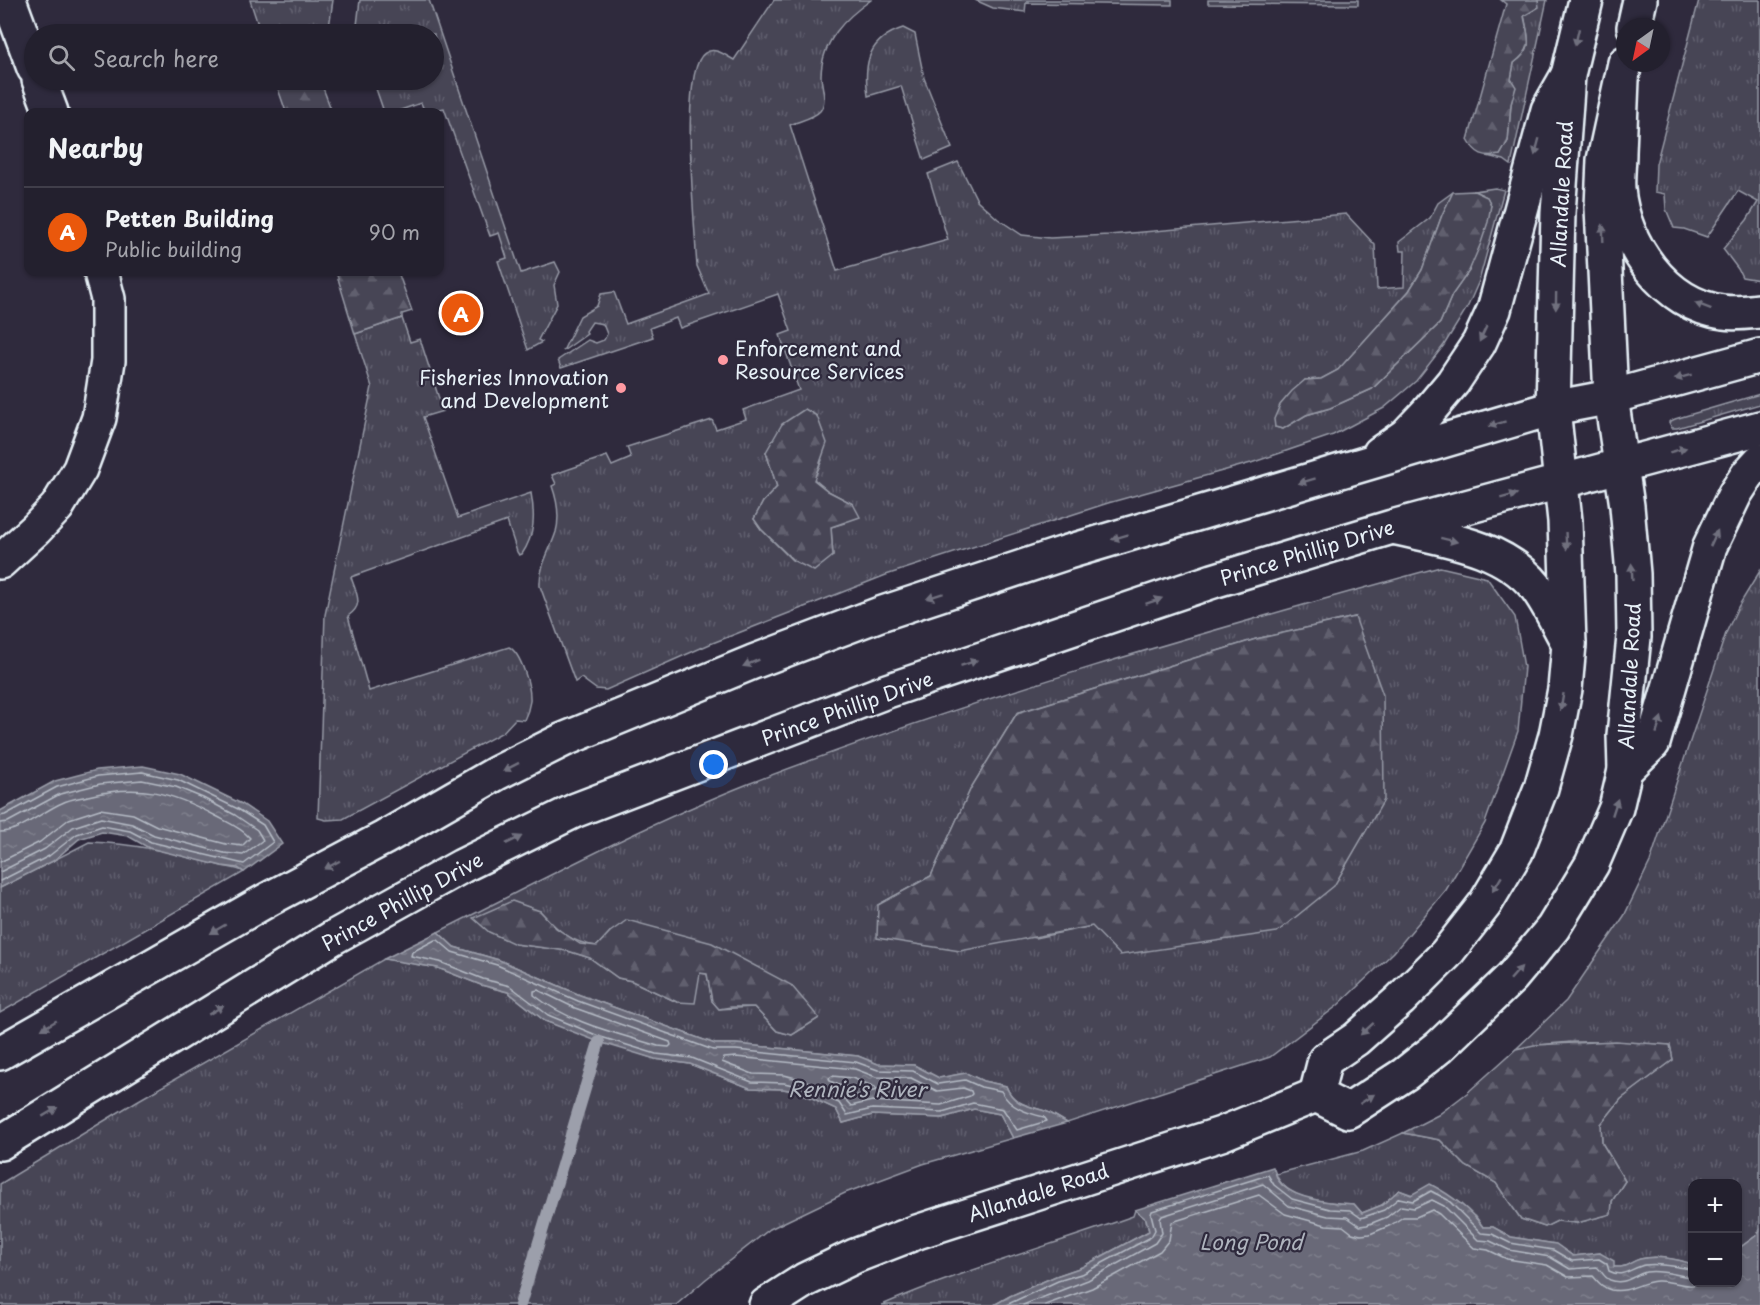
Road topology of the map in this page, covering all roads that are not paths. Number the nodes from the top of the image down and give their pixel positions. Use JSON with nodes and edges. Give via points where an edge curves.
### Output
{"nodes":[{"id":1,"x":9,"y":0,"type":"edge"},
{"id":2,"x":1586,"y":0,"type":"edge"},
{"id":3,"x":1640,"y":0,"type":"edge"},
{"id":4,"x":1636,"y":18,"type":"edge"},
{"id":5,"x":24,"y":41,"type":"edge"},
{"id":6,"x":1624,"y":72,"type":"edge"},
{"id":7,"x":1624,"y":72,"type":"edge"},
{"id":8,"x":1568,"y":75,"type":"junction"},
{"id":9,"x":43,"y":90,"type":"edge"},
{"id":10,"x":50,"y":108,"type":"edge"},
{"id":11,"x":102,"y":276,"type":"edge"},
{"id":12,"x":1760,"y":311,"type":"edge"},
{"id":13,"x":1760,"y":356,"type":"edge"},
{"id":14,"x":1611,"y":397,"type":"junction"},
{"id":15,"x":1553,"y":408,"type":"junction"},
{"id":16,"x":1760,"y":428,"type":"edge"},
{"id":17,"x":1760,"y":461,"type":"edge"},
{"id":18,"x":1363,"y":465,"type":"junction"},
{"id":19,"x":1622,"y":466,"type":"junction"},
{"id":20,"x":1561,"y":483,"type":"junction"},
{"id":21,"x":1392,"y":527,"type":"junction"},
{"id":22,"x":0,"y":562,"type":"edge"},
{"id":23,"x":1569,"y":644,"type":"junction"},
{"id":24,"x":1625,"y":770,"type":"junction"},
{"id":25,"x":0,"y":1053,"type":"edge"},
{"id":26,"x":1316,"y":1095,"type":"junction"},
{"id":27,"x":0,"y":1143,"type":"edge"},
{"id":28,"x":766,"y":1305,"type":"edge"}],
"edges":[{"from":1,"to":5,"type":"main road"},
{"from":2,"to":8,"type":"main road","name":"Allandale Road","one_way":true},
{"from":3,"to":4,"type":"main road"},
{"from":12,"to":6,"type":"main road","one_way":true,"via":[[1723,312],[1680,295],[1647,263],[1627,232],[1618,189]]},
{"from":14,"to":7,"type":"main road","name":"Allandale Road","one_way":true,"via":[[1602,207],[1604,160]]},
{"from":8,"to":15,"type":"main road","name":"Allandale Road","one_way":true,"via":[[1558,213]]},
{"from":8,"to":18,"type":"main road","one_way":true,"via":[[1548,110],[1494,310],[1479,342],[1427,413],[1406,435]]},
{"from":9,"to":10,"type":"main road"},
{"from":11,"to":22,"type":"main road","via":[[108,299],[108,361],[99,418],[80,469],[57,507]]},
{"from":13,"to":14,"type":"main road","one_way":true},
{"from":14,"to":15,"type":"main road"},
{"from":14,"to":19,"type":"main road","name":"Allandale Road"},
{"from":15,"to":18,"type":"main road","one_way":true},
{"from":15,"to":20,"type":"main road","name":"Allandale Road"},
{"from":19,"to":16,"type":"main road","name":"Prince Phillip Drive","one_way":true},
{"from":24,"to":17,"type":"main road","one_way":true,"via":[[1653,743],[1710,546],[1735,494]]},
{"from":18,"to":25,"type":"main road","one_way":true,"via":[[1068,552],[880,615],[563,740],[269,899]]},
{"from":19,"to":20,"type":"main road","name":"Prince Phillip Drive"},
{"from":24,"to":19,"type":"main road","name":"Allandale Road","one_way":true,"via":[[1624,735],[1634,637],[1633,574]]},
{"from":21,"to":20,"type":"main road","name":"Prince Phillip Drive","one_way":true},
{"from":20,"to":23,"type":"main road","name":"Allandale Road","one_way":true},
{"from":21,"to":23,"type":"main road","one_way":true,"via":[[1471,546],[1515,566],[1536,587]]},
{"from":27,"to":21,"type":"main road","name":"Prince Phillip Drive","one_way":true,"via":[[334,937],[462,866],[576,810],[887,691],[1213,580]]},
{"from":23,"to":26,"type":"main road","name":"Allandale Road","one_way":true,"via":[[1556,735],[1516,852],[1485,904],[1446,954],[1356,1039],[1325,1060]]},
{"from":26,"to":24,"type":"main road","name":"Allandale Road","one_way":true,"via":[[1348,1111],[1439,1047],[1512,977],[1553,928],[1592,864],[1616,808]]},
{"from":26,"to":28,"type":"main road","name":"Allandale Road","via":[[1221,1134],[917,1232],[805,1280]]}]}
